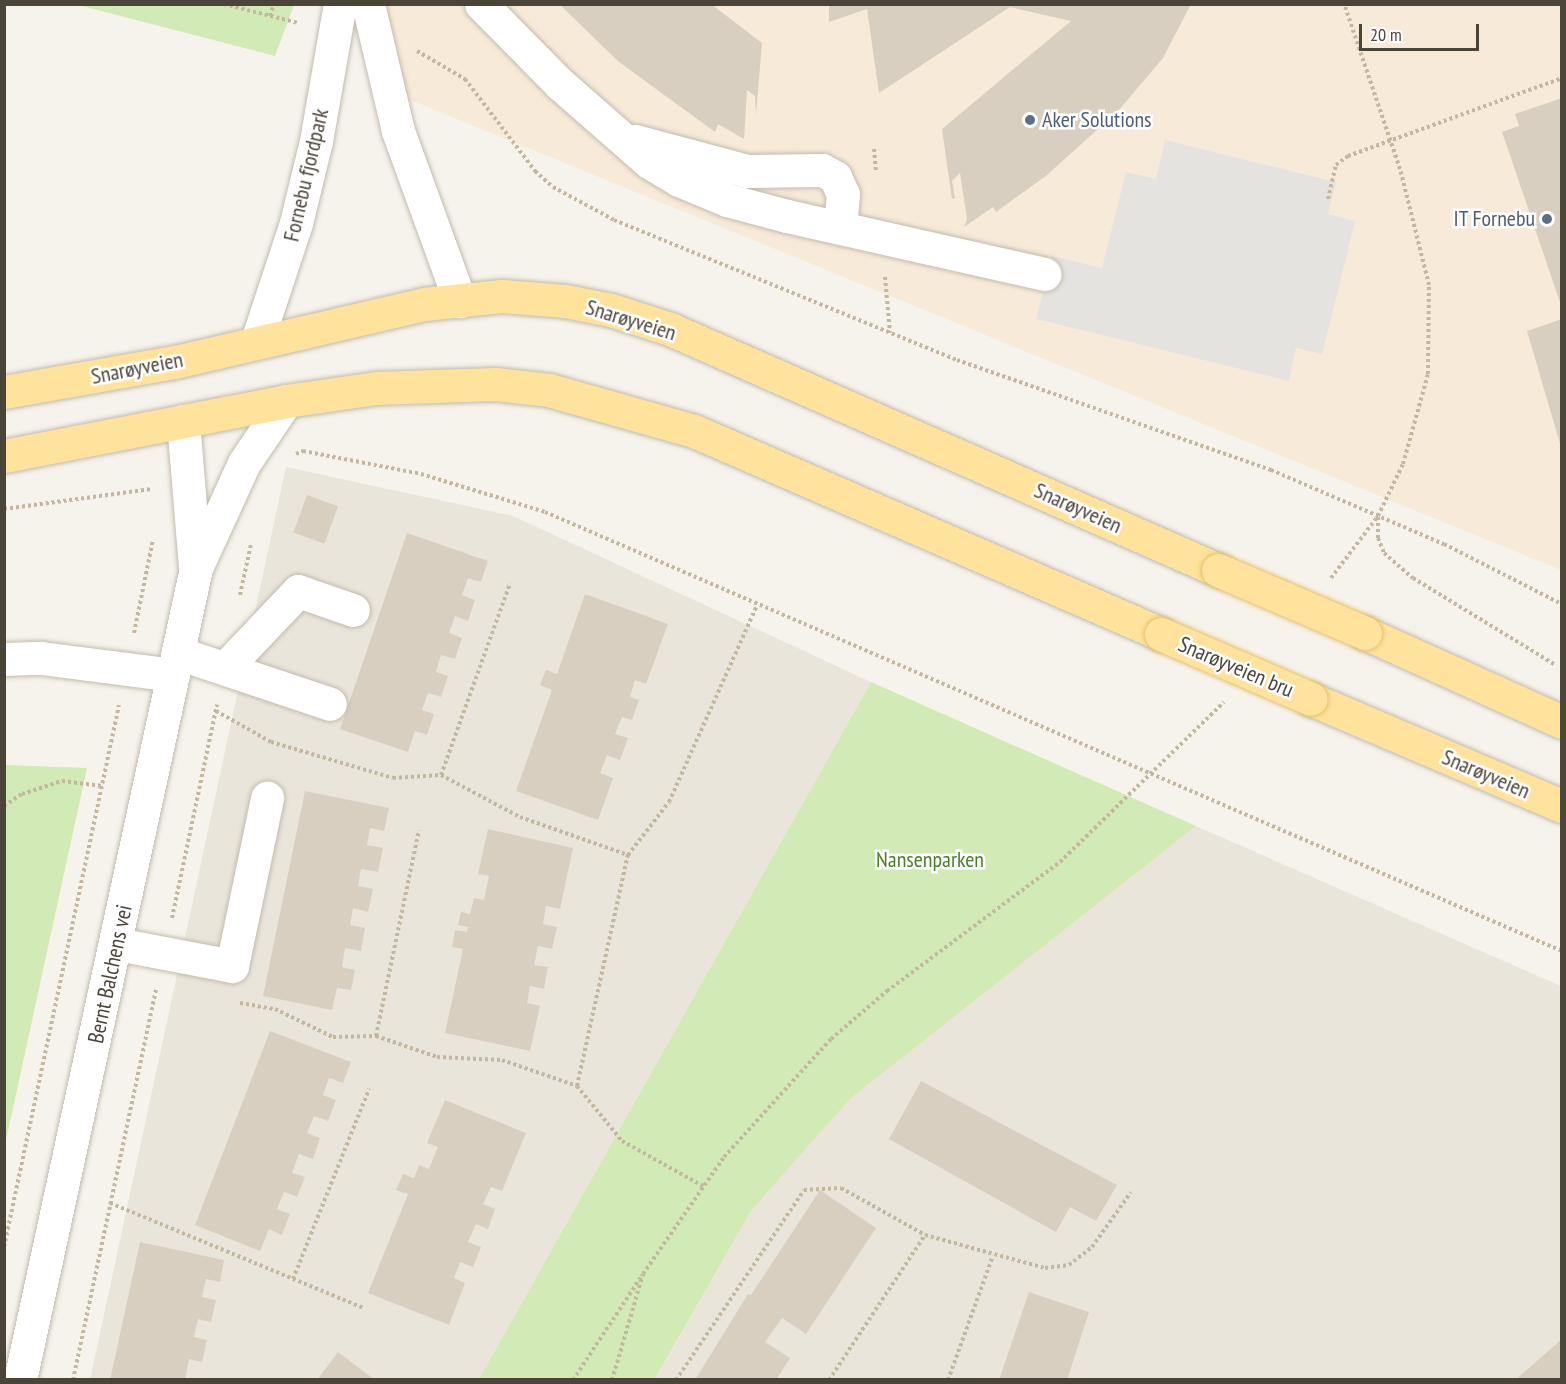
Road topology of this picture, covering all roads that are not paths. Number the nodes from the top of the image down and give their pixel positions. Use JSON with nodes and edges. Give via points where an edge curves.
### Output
{"nodes":[{"id":1,"x":340,"y":4,"type":"edge"},
{"id":2,"x":368,"y":4,"type":"edge"},
{"id":3,"x":481,"y":4,"type":"edge"},
{"id":4,"x":618,"y":136,"type":"junction"},
{"id":5,"x":840,"y":226,"type":"junction"},
{"id":6,"x":1045,"y":274,"type":"dead end"},
{"id":7,"x":460,"y":301,"type":"junction"},
{"id":8,"x":257,"y":341,"type":"junction"},
{"id":9,"x":4,"y":392,"type":"edge"},
{"id":10,"x":286,"y":401,"type":"junction"},
{"id":11,"x":183,"y":421,"type":"junction"},
{"id":12,"x":4,"y":456,"type":"edge"},
{"id":13,"x":196,"y":568,"type":"junction"},
{"id":14,"x":353,"y":610,"type":"dead end"},
{"id":15,"x":4,"y":659,"type":"edge"},
{"id":16,"x":176,"y":664,"type":"junction"},
{"id":17,"x":225,"y":668,"type":"junction"},
{"id":18,"x":1311,"y":699,"type":"joint"},
{"id":19,"x":330,"y":704,"type":"dead end"},
{"id":20,"x":1562,"y":722,"type":"edge"},
{"id":21,"x":267,"y":798,"type":"dead end"},
{"id":22,"x":1562,"y":806,"type":"edge"},
{"id":23,"x":117,"y":944,"type":"junction"},
{"id":24,"x":20,"y":1380,"type":"edge"}],
"edges":[{"from":1,"to":8,"type":"street","name":"Fornebu fjordpark","via":[[316,141],[296,223]]},
{"from":2,"to":7,"type":"street","via":[[398,131]]},
{"from":3,"to":4,"type":"street"},
{"from":4,"to":5,"type":"street","via":[[679,180],[727,200]]},
{"from":4,"to":5,"type":"street","via":[[747,171],[822,170],[835,177],[843,194]]},
{"from":5,"to":6,"type":"street"},
{"from":7,"to":8,"type":"main road","name":"Snarøyveien","via":[[424,304]]},
{"from":7,"to":20,"type":"main road","name":"Snarøyveien","bridge":true,"via":[[502,296],[565,301],[611,310],[670,329]]},
{"from":8,"to":9,"type":"main road","name":"Snarøyveien","via":[[175,362]]},
{"from":10,"to":11,"type":"main road"},
{"from":10,"to":13,"type":"street","name":"Bernt Balchens vei","via":[[244,463]]},
{"from":10,"to":18,"type":"main road","name":"Snarøyveien bru","bridge":true,"via":[[376,388],[450,384],[538,389],[598,401],[715,440]]},
{"from":11,"to":12,"type":"main road"},
{"from":11,"to":13,"type":"street","name":"Bernt Balchens vei"},
{"from":13,"to":16,"type":"street","name":"Bernt Balchens vei"},
{"from":14,"to":17,"type":"street","via":[[298,591]]},
{"from":15,"to":16,"type":"street","via":[[41,658],[126,671]]},
{"from":16,"to":17,"type":"street"},
{"from":16,"to":23,"type":"street","name":"Bernt Balchens vei"},
{"from":17,"to":19,"type":"street"},
{"from":18,"to":22,"type":"main road","name":"Snarøyveien"},
{"from":21,"to":23,"type":"street","via":[[232,966]]},
{"from":23,"to":24,"type":"street","name":"Bernt Balchens vei"}]}
